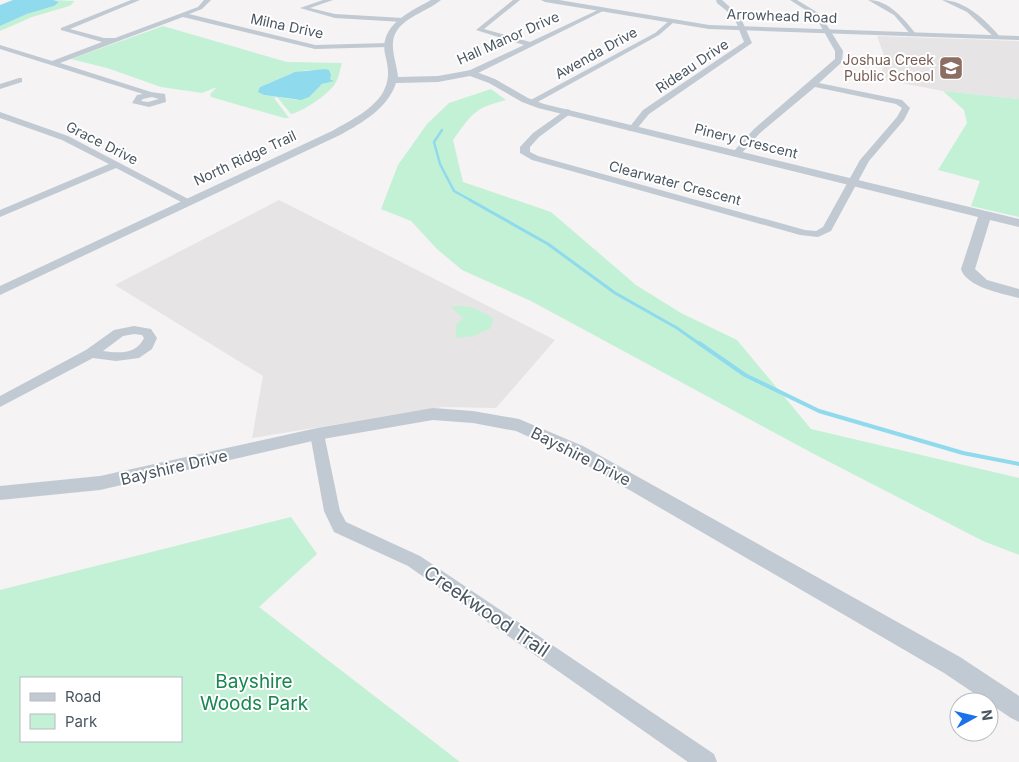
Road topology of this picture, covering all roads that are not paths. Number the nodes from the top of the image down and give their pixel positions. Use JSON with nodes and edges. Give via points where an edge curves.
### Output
{"nodes":[{"id":1,"x":137,"y":0,"type":"edge"},
{"id":2,"x":208,"y":0,"type":"edge"},
{"id":3,"x":330,"y":0,"type":"edge"},
{"id":4,"x":437,"y":0,"type":"edge"},
{"id":5,"x":517,"y":0,"type":"edge"},
{"id":6,"x":545,"y":0,"type":"edge"},
{"id":7,"x":719,"y":0,"type":"edge"},
{"id":8,"x":793,"y":0,"type":"edge"},
{"id":9,"x":871,"y":0,"type":"edge"},
{"id":10,"x":945,"y":0,"type":"edge"},
{"id":11,"x":602,"y":10,"type":"junction"},
{"id":12,"x":183,"y":15,"type":"junction"},
{"id":13,"x":402,"y":20,"type":"junction"},
{"id":14,"x":671,"y":22,"type":"junction"},
{"id":15,"x":743,"y":29,"type":"junction"},
{"id":16,"x":828,"y":32,"type":"junction"},
{"id":17,"x":914,"y":35,"type":"junction"},
{"id":18,"x":998,"y":38,"type":"junction"},
{"id":19,"x":1019,"y":38,"type":"edge"},
{"id":20,"x":110,"y":41,"type":"junction"},
{"id":21,"x":529,"y":44,"type":"junction"},
{"id":22,"x":388,"y":45,"type":"junction"},
{"id":23,"x":0,"y":47,"type":"edge"},
{"id":24,"x":53,"y":63,"type":"junction"},
{"id":25,"x":471,"y":73,"type":"junction"},
{"id":26,"x":19,"y":80,"type":"dead end"},
{"id":27,"x":393,"y":80,"type":"junction"},
{"id":28,"x":814,"y":84,"type":"junction"},
{"id":29,"x":0,"y":87,"type":"edge"},
{"id":30,"x":149,"y":95,"type":"dead end"},
{"id":31,"x":531,"y":102,"type":"junction"},
{"id":32,"x":568,"y":112,"type":"junction"},
{"id":33,"x":0,"y":115,"type":"edge"},
{"id":34,"x":632,"y":129,"type":"junction"},
{"id":35,"x":736,"y":154,"type":"junction"},
{"id":36,"x":116,"y":165,"type":"junction"},
{"id":37,"x":852,"y":182,"type":"junction"},
{"id":38,"x":189,"y":202,"type":"junction"},
{"id":39,"x":0,"y":214,"type":"edge"},
{"id":40,"x":986,"y":214,"type":"junction"},
{"id":41,"x":1019,"y":223,"type":"edge"},
{"id":42,"x":0,"y":291,"type":"edge"},
{"id":43,"x":1019,"y":294,"type":"edge"},
{"id":44,"x":91,"y":354,"type":"dead end"},
{"id":45,"x":0,"y":402,"type":"edge"},
{"id":46,"x":317,"y":434,"type":"junction"},
{"id":47,"x":0,"y":493,"type":"edge"},
{"id":48,"x":1019,"y":710,"type":"edge"},
{"id":49,"x":706,"y":762,"type":"edge"}],
"edges":[{"from":1,"to":20,"type":"street","via":[[63,29]]},
{"from":2,"to":12,"type":"street","via":[[203,7]]},
{"from":3,"to":13,"type":"street","via":[[303,8],[337,16]]},
{"from":4,"to":13,"type":"street"},
{"from":5,"to":21,"type":"street","via":[[479,30]]},
{"from":6,"to":11,"type":"street","name":"Arrowhead Road"},
{"from":7,"to":15,"type":"street","name":"Rideau Drive","via":[[737,16]]},
{"from":8,"to":16,"type":"street","via":[[818,15]]},
{"from":9,"to":17,"type":"street","via":[[896,14]]},
{"from":10,"to":18,"type":"street","via":[[969,11]]},
{"from":11,"to":14,"type":"street","name":"Arrowhead Road"},
{"from":11,"to":21,"type":"street","name":"Hall Manor Drive"},
{"from":12,"to":20,"type":"street"},
{"from":12,"to":22,"type":"street","name":"Milna Drive","via":[[315,47]]},
{"from":13,"to":22,"type":"street","via":[[391,34]]},
{"from":14,"to":15,"type":"street","name":"Arrowhead Road"},
{"from":14,"to":31,"type":"street","name":"Awenda Drive","via":[[657,34]]},
{"from":15,"to":16,"type":"street","name":"Arrowhead Road"},
{"from":15,"to":34,"type":"street","name":"Rideau Drive","via":[[748,43],[745,46],[646,112]]},
{"from":16,"to":17,"type":"street","name":"Arrowhead Road"},
{"from":16,"to":28,"type":"street","via":[[839,51],[838,60]]},
{"from":17,"to":18,"type":"street","name":"Arrowhead Road"},
{"from":18,"to":19,"type":"street","name":"Arrowhead Road"},
{"from":20,"to":24,"type":"street"},
{"from":21,"to":25,"type":"street","name":"Hall Manor Drive"},
{"from":22,"to":27,"type":"street"},
{"from":23,"to":24,"type":"street"},
{"from":24,"to":30,"type":"street"},
{"from":25,"to":27,"type":"street","name":"Hall Manor Drive","via":[[438,79]]},
{"from":25,"to":31,"type":"street","name":"Pinery Crescent"},
{"from":26,"to":29,"type":"street"},
{"from":27,"to":38,"type":"street","name":"North Ridge Trail","via":[[380,102],[349,125]]},
{"from":28,"to":35,"type":"street","via":[[757,131]]},
{"from":28,"to":37,"type":"street","via":[[906,106],[901,118]]},
{"from":31,"to":32,"type":"street","name":"Pinery Crescent"},
{"from":32,"to":34,"type":"street","name":"Pinery Crescent"},
{"from":32,"to":37,"type":"street","name":"Clearwater Crescent","via":[[536,135],[525,147],[525,153],[804,232],[818,234],[827,230]]},
{"from":33,"to":36,"type":"street","name":"Grace Drive","via":[[65,138]]},
{"from":34,"to":35,"type":"street","name":"Pinery Crescent"},
{"from":35,"to":37,"type":"street","name":"Pinery Crescent"},
{"from":36,"to":38,"type":"street","name":"Grace Drive"},
{"from":36,"to":39,"type":"street"},
{"from":37,"to":40,"type":"street","name":"Pinery Crescent"},
{"from":38,"to":42,"type":"street","name":"North Ridge Trail"},
{"from":40,"to":41,"type":"street","name":"Pinery Crescent"},
{"from":40,"to":43,"type":"street","via":[[969,273],[982,283]]},
{"from":44,"to":45,"type":"street"},
{"from":46,"to":47,"type":"street","name":"Bayshire Drive","via":[[100,484]]},
{"from":46,"to":48,"type":"street","name":"Bayshire Drive","via":[[434,414],[519,425],[577,451],[952,665]]},
{"from":46,"to":49,"type":"street","name":"Creekwood Trail","via":[[332,512],[340,527],[414,561]]}]}
